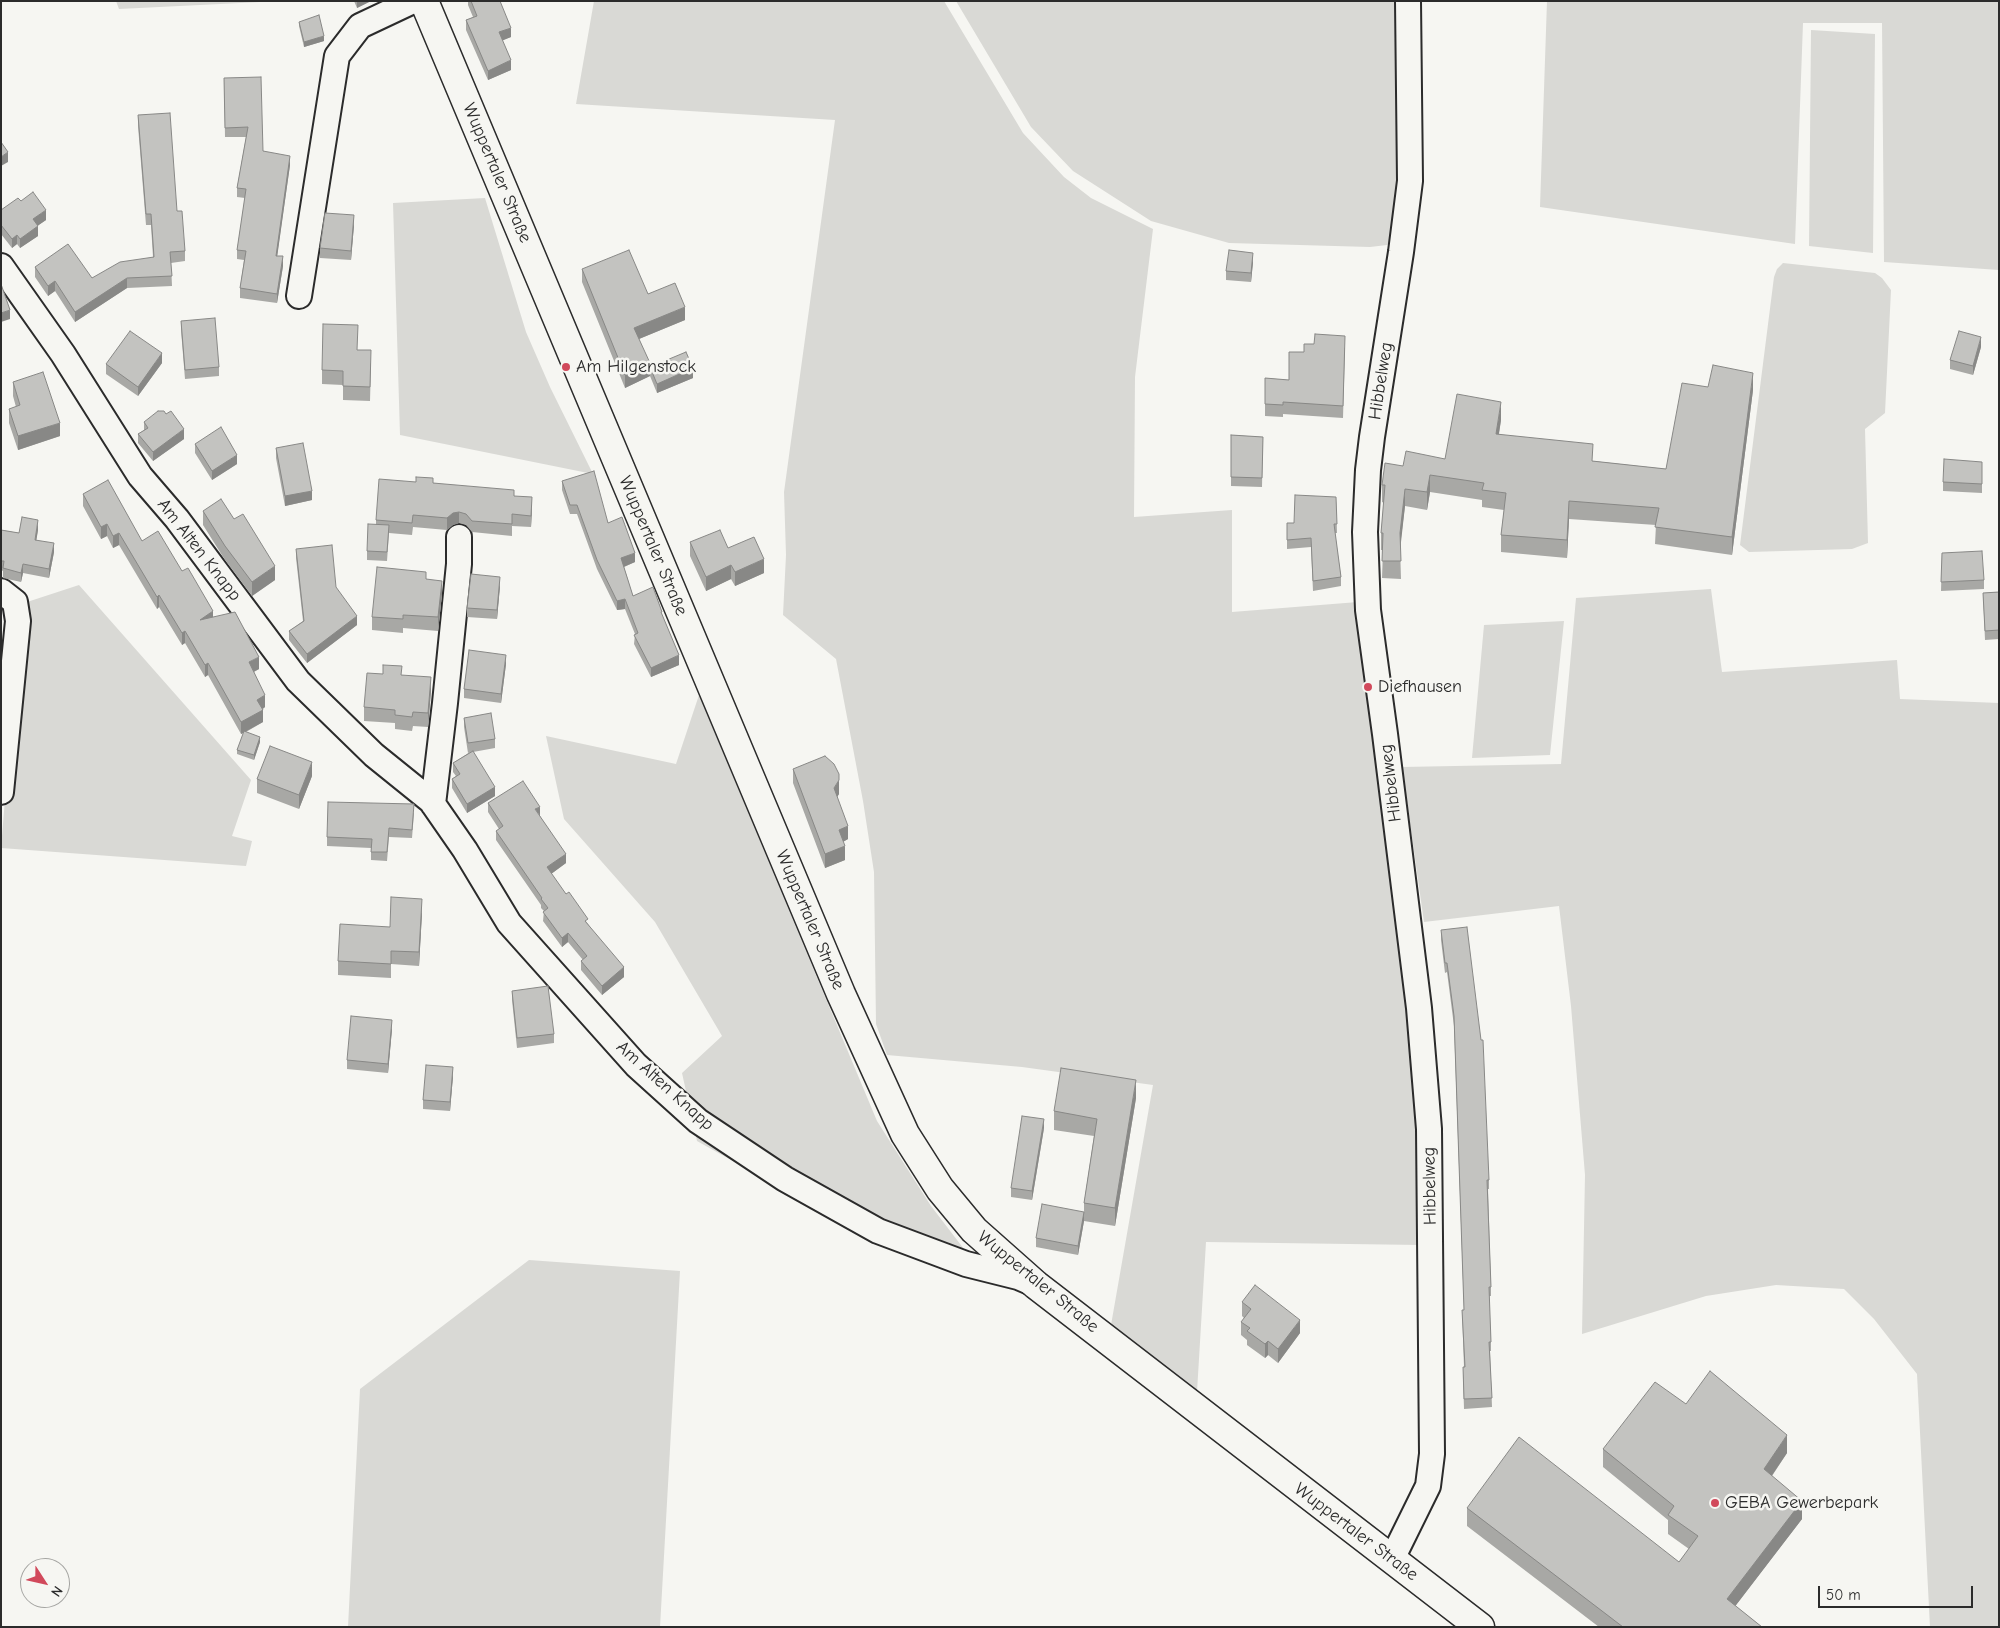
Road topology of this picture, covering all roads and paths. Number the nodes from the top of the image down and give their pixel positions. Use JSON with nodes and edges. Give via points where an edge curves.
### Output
{"nodes":[{"id":1,"x":413,"y":1,"type":"edge"},
{"id":2,"x":424,"y":1,"type":"edge"},
{"id":3,"x":1408,"y":1,"type":"edge"},
{"id":4,"x":1,"y":266,"type":"edge"},
{"id":5,"x":299,"y":296,"type":"dead end"},
{"id":6,"x":459,"y":537,"type":"dead end"},
{"id":7,"x":1,"y":591,"type":"edge"},
{"id":8,"x":1,"y":785,"type":"edge"},
{"id":9,"x":1,"y":792,"type":"edge"},
{"id":10,"x":433,"y":804,"type":"junction"},
{"id":11,"x":1036,"y":1284,"type":"junction"},
{"id":12,"x":1392,"y":1559,"type":"junction"},
{"id":13,"x":1480,"y":1627,"type":"edge"}],
"edges":[{"from":1,"to":5,"type":"street","via":[[360,26],[337,56]]},
{"from":2,"to":11,"type":"main road","name":"Wuppertaler Straße","via":[[841,994],[905,1134],[940,1190],[974,1230]]},
{"from":3,"to":12,"type":"street","name":"Hibbelweg","via":[[1410,181],[1372,437],[1365,532],[1368,610],[1418,998],[1429,1130],[1432,1454],[1428,1486]]},
{"from":4,"to":10,"type":"street","name":"Am Alten Knapp","via":[[63,354],[140,476],[298,681],[374,755]]},
{"from":6,"to":10,"type":"street","via":[[446,703]]},
{"from":7,"to":8,"type":"street","via":[[15,602],[18,621]]},
{"from":8,"to":9,"type":"street"},
{"from":10,"to":11,"type":"street","name":"Am Alten Knapp","via":[[509,923],[636,1065],[698,1121],[784,1179],[878,1231],[966,1264]]},
{"from":11,"to":12,"type":"main road","name":"Wuppertaler Straße"},
{"from":12,"to":13,"type":"main road","name":"Wuppertaler Straße"}]}
